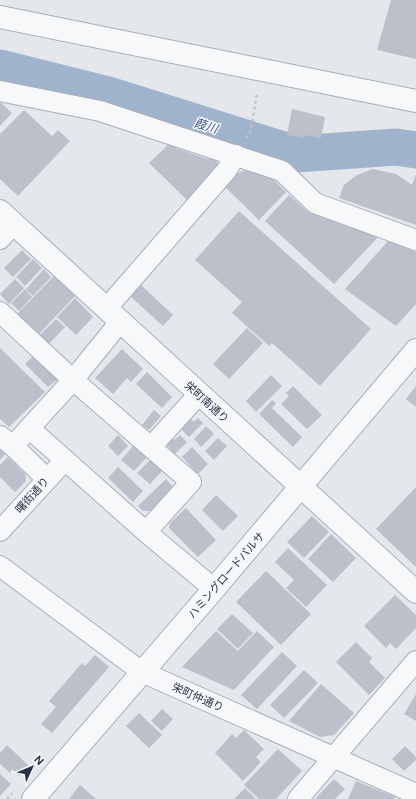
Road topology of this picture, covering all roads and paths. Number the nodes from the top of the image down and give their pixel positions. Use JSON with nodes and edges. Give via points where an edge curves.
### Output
{"nodes":[{"id":1,"x":0,"y":17,"type":"edge"},
{"id":2,"x":0,"y":91,"type":"edge"},
{"id":3,"x":257,"y":93,"type":"dead end"},
{"id":4,"x":416,"y":101,"type":"edge"},
{"id":5,"x":251,"y":130,"type":"dead end"},
{"id":6,"x":236,"y":155,"type":"junction"},
{"id":7,"x":5,"y":224,"type":"edge"},
{"id":8,"x":416,"y":240,"type":"edge"},
{"id":9,"x":0,"y":312,"type":"edge"},
{"id":10,"x":113,"y":316,"type":"junction"},
{"id":11,"x":416,"y":350,"type":"edge"},
{"id":12,"x":73,"y":380,"type":"junction"},
{"id":13,"x":199,"y":394,"type":"junction"},
{"id":14,"x":29,"y":428,"type":"junction"},
{"id":15,"x":6,"y":441,"type":"edge"},
{"id":16,"x":151,"y":447,"type":"junction"},
{"id":17,"x":65,"y":460,"type":"junction"},
{"id":18,"x":46,"y":478,"type":"junction"},
{"id":19,"x":301,"y":487,"type":"junction"},
{"id":20,"x":0,"y":531,"type":"edge"},
{"id":21,"x":146,"y":532,"type":"junction"},
{"id":22,"x":0,"y":566,"type":"edge"},
{"id":23,"x":214,"y":589,"type":"junction"},
{"id":24,"x":416,"y":592,"type":"edge"},
{"id":25,"x":416,"y":660,"type":"edge"},
{"id":26,"x":142,"y":672,"type":"junction"},
{"id":27,"x":333,"y":757,"type":"junction"},
{"id":28,"x":416,"y":794,"type":"edge"},
{"id":29,"x":33,"y":799,"type":"edge"},
{"id":30,"x":298,"y":799,"type":"edge"}],
"edges":[{"from":1,"to":4,"type":"street"},
{"from":2,"to":6,"type":"street","via":[[100,111]]},
{"from":3,"to":5,"type":"path"},
{"from":6,"to":8,"type":"street","via":[[282,171],[314,203]]},
{"from":6,"to":10,"type":"street"},
{"from":7,"to":10,"type":"street","name":"栄町南通り"},
{"from":9,"to":12,"type":"street"},
{"from":10,"to":12,"type":"street"},
{"from":10,"to":13,"type":"street","name":"栄町南通り"},
{"from":11,"to":19,"type":"street","name":"ハミングロードパルサ"},
{"from":12,"to":14,"type":"street"},
{"from":12,"to":16,"type":"street"},
{"from":13,"to":16,"type":"street"},
{"from":13,"to":19,"type":"street","name":"栄町南通り"},
{"from":14,"to":15,"type":"street"},
{"from":14,"to":17,"type":"street"},
{"from":15,"to":18,"type":"street"},
{"from":16,"to":21,"type":"street","via":[[191,482]]},
{"from":17,"to":18,"type":"street","name":"曙街通り"},
{"from":17,"to":21,"type":"street"},
{"from":18,"to":20,"type":"street","name":"曙街通り"},
{"from":19,"to":23,"type":"street","name":"ハミングロードパルサ"},
{"from":19,"to":24,"type":"street","name":"栄町南通り"},
{"from":21,"to":23,"type":"street"},
{"from":22,"to":26,"type":"street","name":"栄町仲通り"},
{"from":23,"to":26,"type":"street","name":"ハミングロードパルサ"},
{"from":25,"to":27,"type":"street"},
{"from":26,"to":27,"type":"street","name":"栄町仲通り"},
{"from":26,"to":29,"type":"street","name":"ハミングロードパルサ"},
{"from":27,"to":28,"type":"street","name":"栄町仲通り"},
{"from":27,"to":30,"type":"street"}]}
